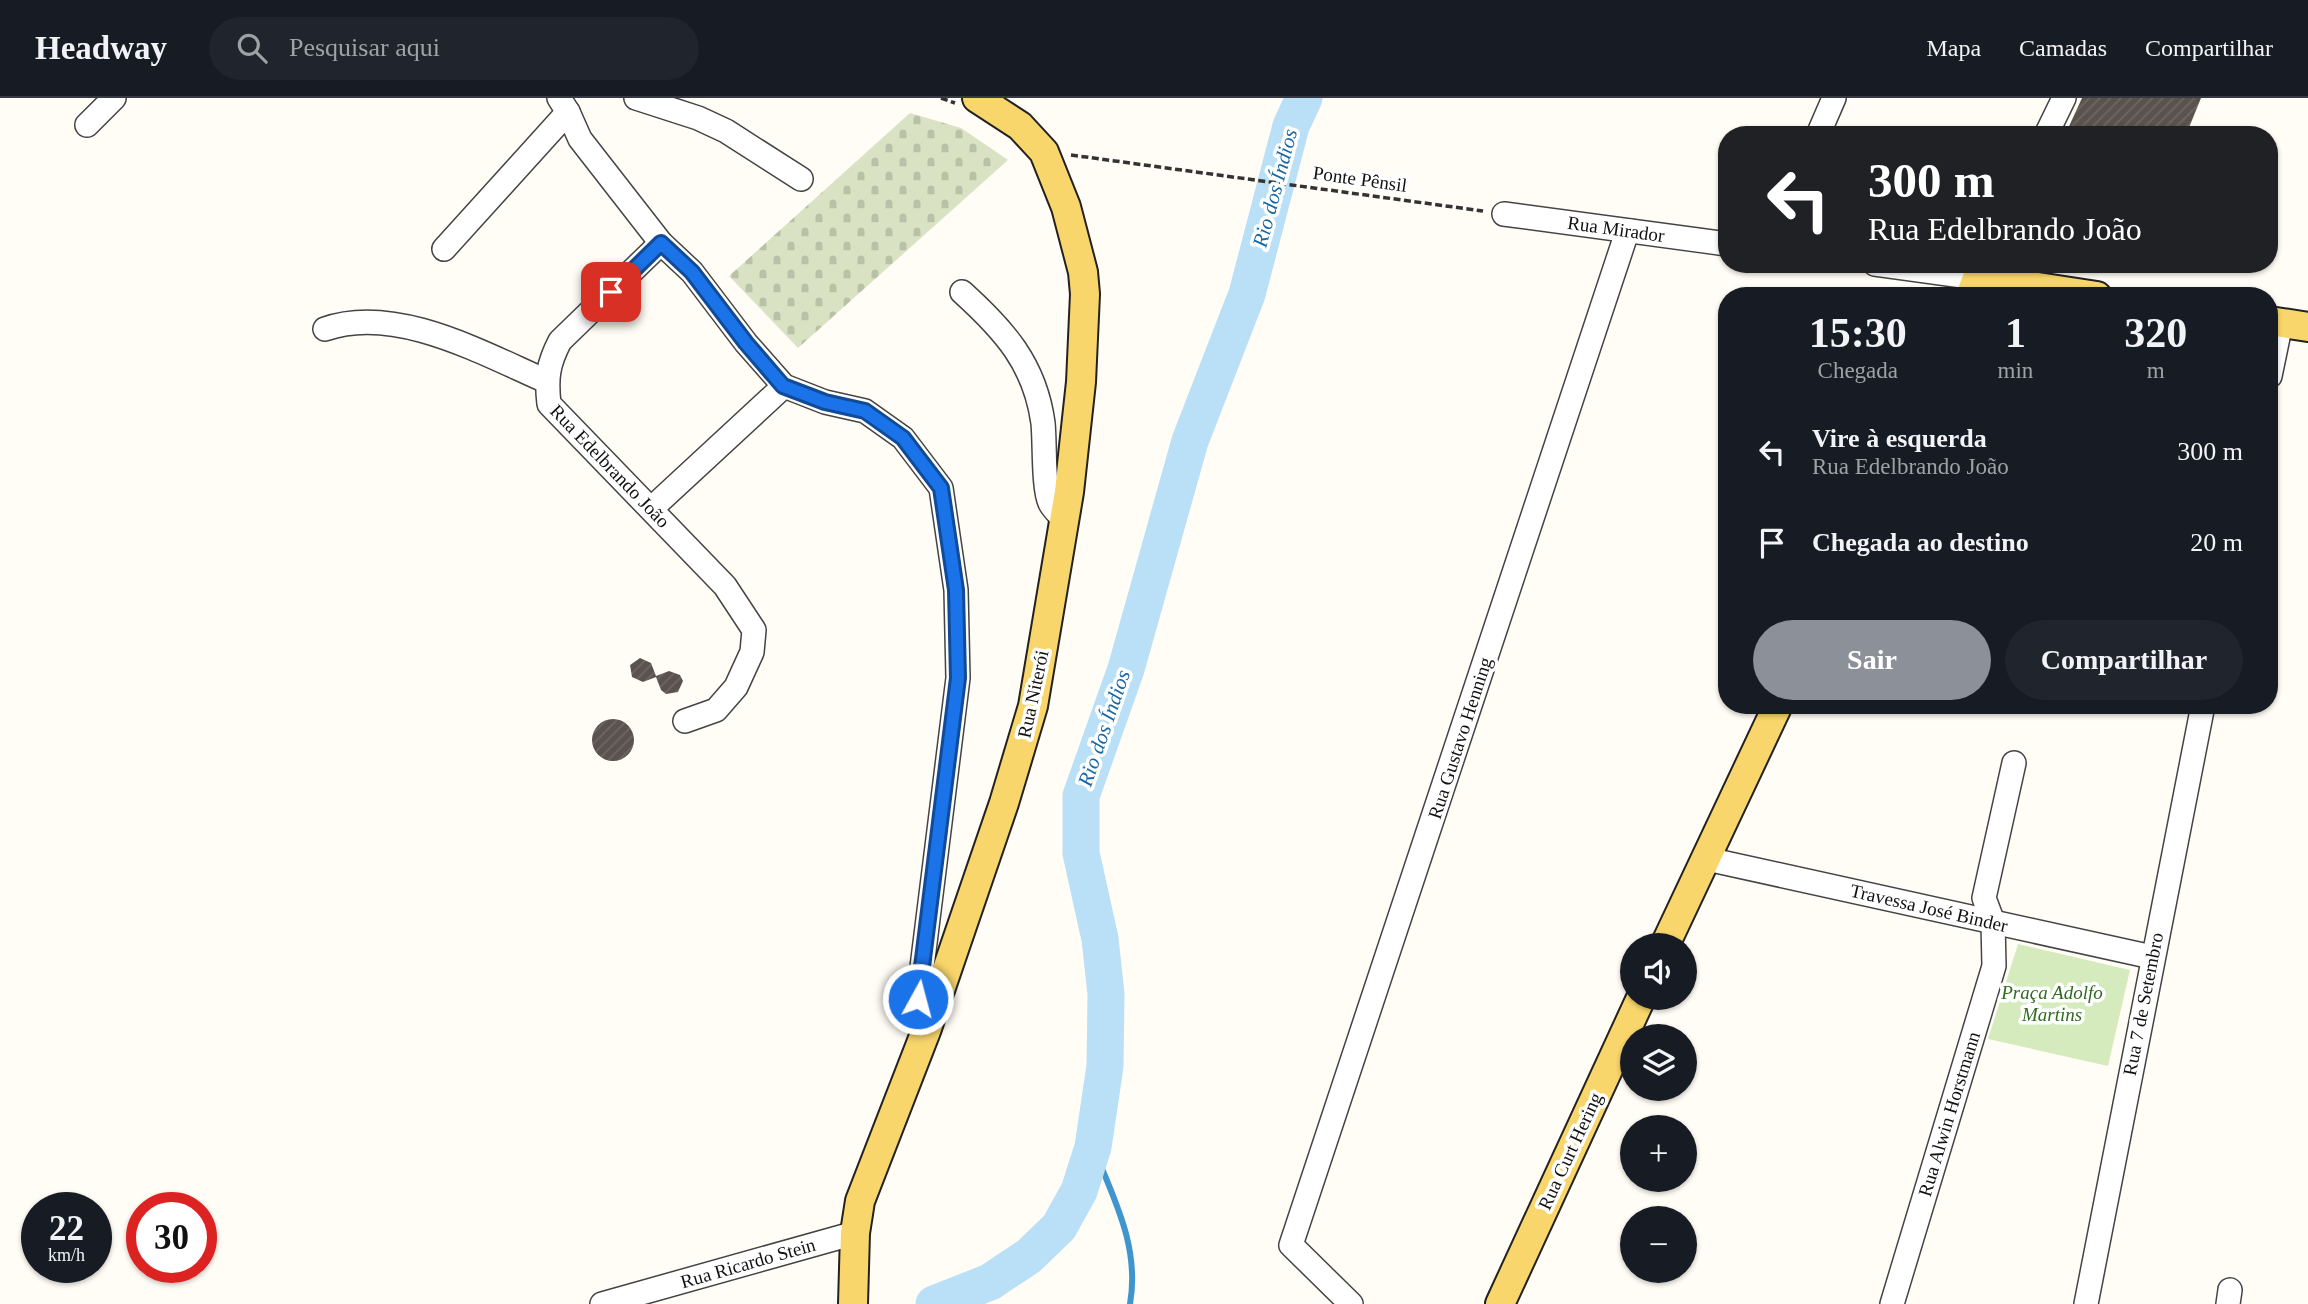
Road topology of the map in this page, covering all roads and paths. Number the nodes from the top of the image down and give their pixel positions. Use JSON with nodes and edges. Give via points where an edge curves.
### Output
{"nodes":[{"id":1,"x":114,"y":98,"type":"edge"},
{"id":2,"x":636,"y":98,"type":"edge"},
{"id":3,"x":941,"y":98,"type":"edge"},
{"id":4,"x":1834,"y":98,"type":"edge"},
{"id":5,"x":2064,"y":98,"type":"edge"},
{"id":6,"x":969,"y":101,"type":"edge"},
{"id":7,"x":564,"y":105,"type":"edge"},
{"id":8,"x":87,"y":125,"type":"dead end"},
{"id":9,"x":1822,"y":126,"type":"edge"},
{"id":10,"x":2050,"y":126,"type":"edge"},
{"id":11,"x":1044,"y":152,"type":"junction"},
{"id":12,"x":801,"y":179,"type":"dead end"},
{"id":13,"x":1504,"y":214,"type":"joint"},
{"id":14,"x":1630,"y":231,"type":"junction"},
{"id":15,"x":661,"y":243,"type":"junction"},
{"id":16,"x":1718,"y":243,"type":"edge"},
{"id":17,"x":444,"y":249,"type":"dead end"},
{"id":18,"x":1936,"y":273,"type":"edge"},
{"id":19,"x":1977,"y":279,"type":"edge"},
{"id":20,"x":2033,"y":287,"type":"edge"},
{"id":21,"x":962,"y":292,"type":"dead end"},
{"id":22,"x":2286,"y":324,"type":"edge"},
{"id":23,"x":325,"y":330,"type":"dead end"},
{"id":24,"x":2278,"y":350,"type":"edge"},
{"id":25,"x":546,"y":381,"type":"junction"},
{"id":26,"x":783,"y":386,"type":"junction"},
{"id":27,"x":651,"y":509,"type":"junction"},
{"id":28,"x":1064,"y":520,"type":"junction"},
{"id":29,"x":1774,"y":714,"type":"edge"},
{"id":30,"x":2201,"y":714,"type":"edge"},
{"id":31,"x":685,"y":720,"type":"dead end"},
{"id":32,"x":2014,"y":763,"type":"dead end"},
{"id":33,"x":1707,"y":859,"type":"junction"},
{"id":34,"x":1993,"y":922,"type":"junction"},
{"id":35,"x":1671,"y":933,"type":"edge"},
{"id":36,"x":2152,"y":957,"type":"junction"},
{"id":37,"x":1635,"y":1010,"type":"edge"},
{"id":38,"x":926,"y":1031,"type":"junction"},
{"id":39,"x":855,"y":1233,"type":"junction"},
{"id":40,"x":602,"y":1304,"type":"edge"},
{"id":41,"x":853,"y":1304,"type":"edge"},
{"id":42,"x":1351,"y":1304,"type":"edge"},
{"id":43,"x":1500,"y":1304,"type":"edge"},
{"id":44,"x":1892,"y":1304,"type":"edge"},
{"id":45,"x":2086,"y":1304,"type":"edge"}],
"edges":[{"from":1,"to":8,"type":"street"},
{"from":2,"to":12,"type":"street","via":[[726,131]]},
{"from":3,"to":6,"type":"path"},
{"from":4,"to":9,"type":"street"},
{"from":5,"to":10,"type":"street"},
{"from":6,"to":11,"type":"main road","name":"Rua Niterói","via":[[1020,126]]},
{"from":7,"to":15,"type":"street","via":[[580,139]]},
{"from":7,"to":17,"type":"street"},
{"from":11,"to":13,"type":"path","name":"Ponte Pênsil"},
{"from":11,"to":28,"type":"main road","name":"Rua Niterói","via":[[1066,207],[1085,293],[1081,382]]},
{"from":13,"to":14,"type":"street","name":"Rua Mirador"},
{"from":14,"to":16,"type":"street","name":"Rua Mirador"},
{"from":14,"to":42,"type":"street","name":"Rua Gustavo Henning","via":[[1291,1245]]},
{"from":15,"to":25,"type":"street","name":"Rua Edelbrando João","via":[[560,341]]},
{"from":15,"to":26,"type":"street","via":[[692,272]]},
{"from":18,"to":19,"type":"street"},
{"from":19,"to":20,"type":"main road"},
{"from":21,"to":28,"type":"street","via":[[1006,334],[1022,358],[1043,422],[1050,503]]},
{"from":22,"to":24,"type":"street"},
{"from":23,"to":25,"type":"street","via":[[342,323],[408,327]]},
{"from":25,"to":27,"type":"street","name":"Rua Edelbrando João","via":[[549,404]]},
{"from":26,"to":27,"type":"street"},
{"from":26,"to":38,"type":"street","via":[[865,411],[903,438],[941,488],[956,590],[958,678],[918,999]]},
{"from":27,"to":31,"type":"street","name":"Rua Edelbrando João","via":[[725,586],[754,630],[752,652],[736,687],[716,710]]},
{"from":28,"to":38,"type":"main road","name":"Rua Niterói","via":[[1024,740]]},
{"from":29,"to":33,"type":"main road"},
{"from":30,"to":36,"type":"street","name":"Rua 7 de Setembro"},
{"from":32,"to":34,"type":"street","name":"Rua Alwin Horstmann","via":[[1984,898]]},
{"from":33,"to":34,"type":"street","name":"Travessa José Binder"},
{"from":33,"to":35,"type":"main road"},
{"from":34,"to":36,"type":"street","name":"Travessa José Binder"},
{"from":34,"to":44,"type":"street","name":"Rua Alwin Horstmann","via":[[1994,966]]},
{"from":36,"to":45,"type":"street","name":"Rua 7 de Setembro"},
{"from":37,"to":43,"type":"main road","name":"Rua Curt Hering"},
{"from":38,"to":39,"type":"main road","name":"Rua Niterói","via":[[860,1201]]},
{"from":39,"to":40,"type":"street","name":"Rua Ricardo Stein"},
{"from":39,"to":41,"type":"main road","name":"Rua Niterói"}]}
